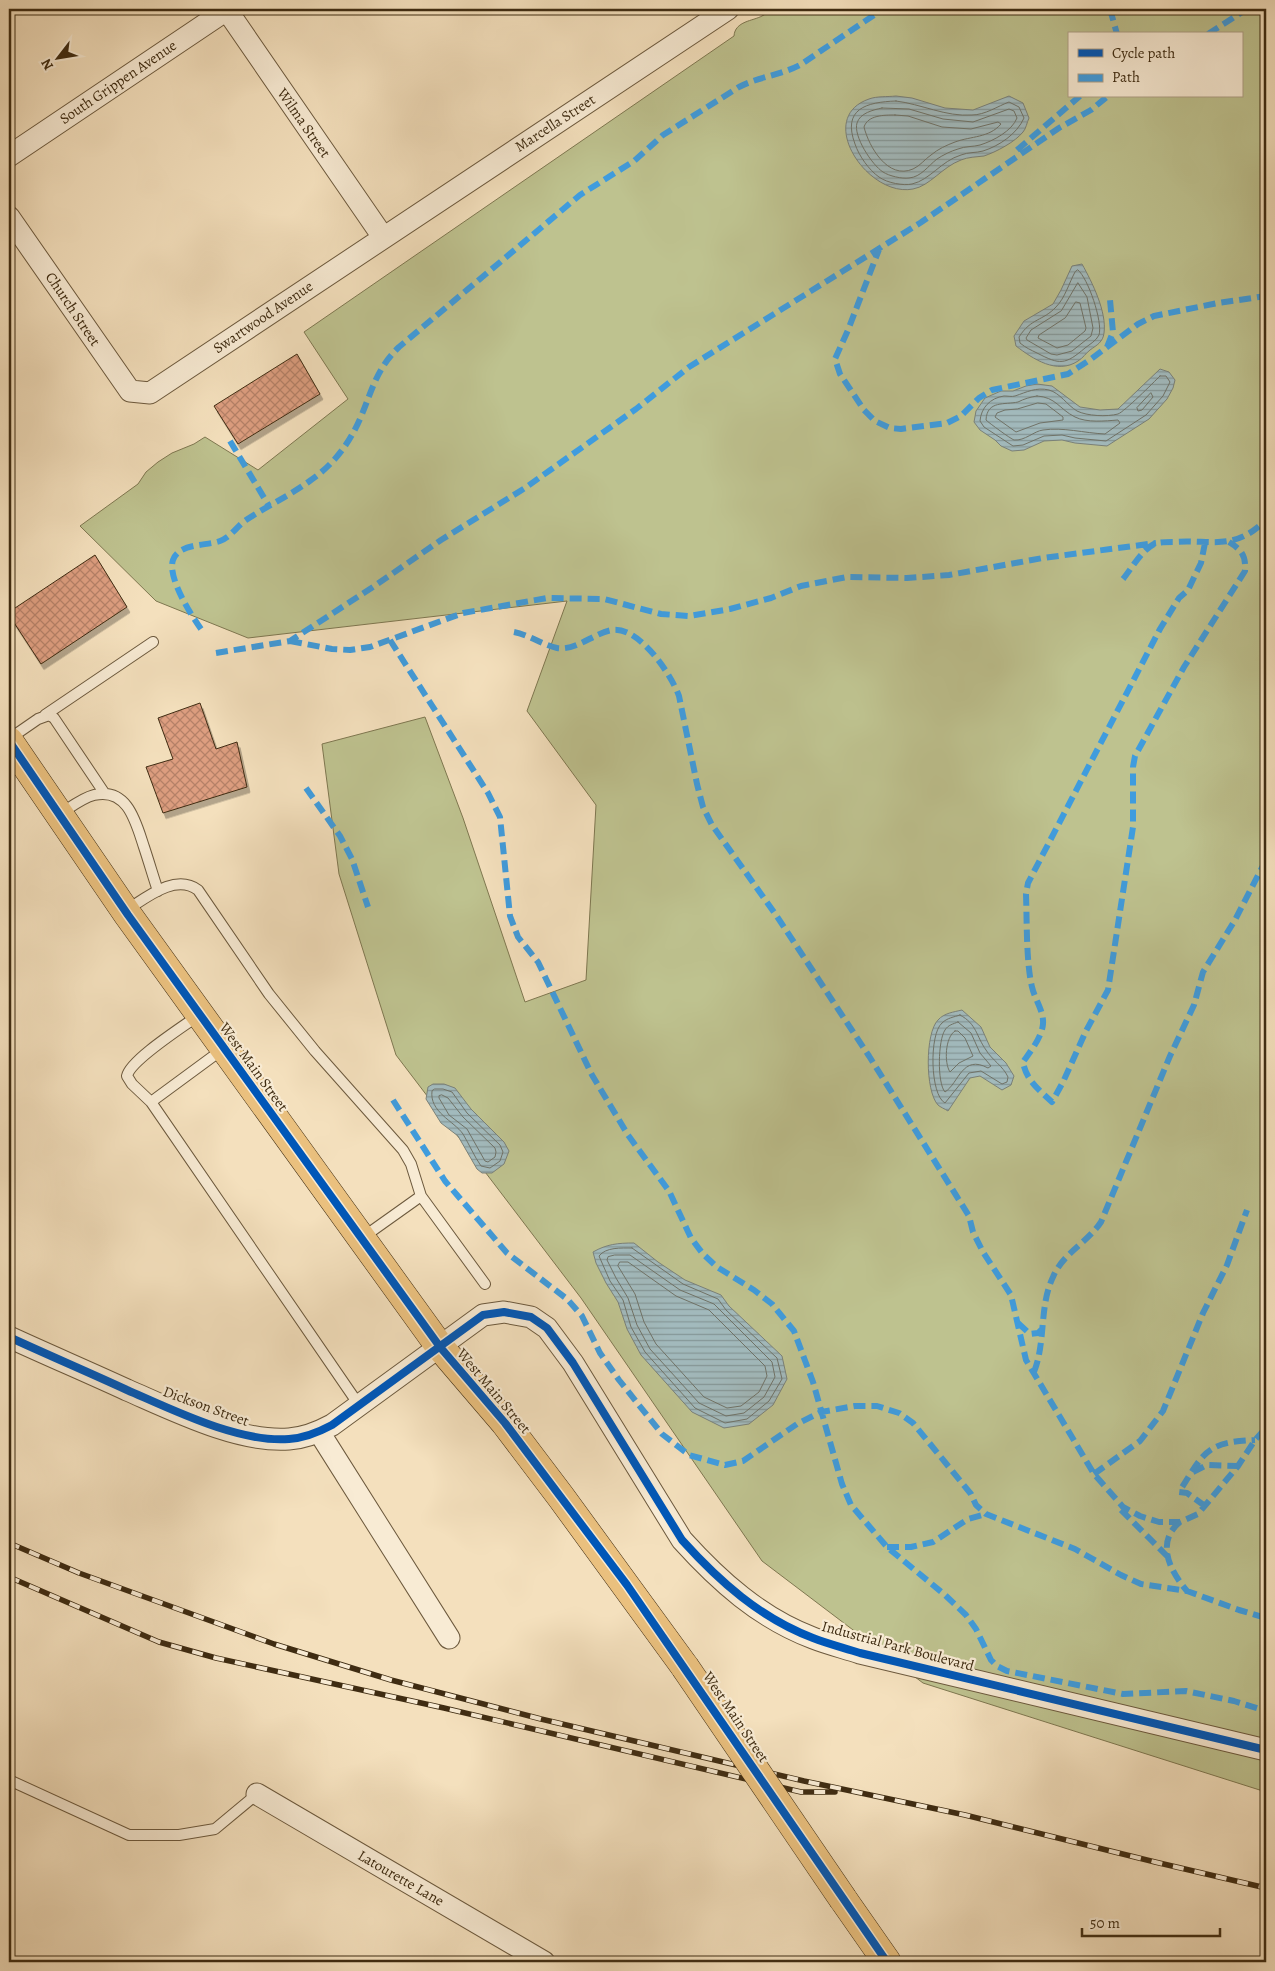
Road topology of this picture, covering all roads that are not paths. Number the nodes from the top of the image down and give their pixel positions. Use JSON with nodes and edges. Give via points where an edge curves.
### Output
{"nodes":[{"id":1,"x":226,"y":9,"type":"edge"},
{"id":2,"x":728,"y":9,"type":"edge"},
{"id":3,"x":9,"y":156,"type":"edge"},
{"id":4,"x":9,"y":217,"type":"edge"},
{"id":5,"x":383,"y":237,"type":"junction"},
{"id":6,"x":142,"y":393,"type":"joint"},
{"id":7,"x":153,"y":642,"type":"dead end"},
{"id":8,"x":45,"y":715,"type":"junction"},
{"id":9,"x":9,"y":740,"type":"edge"},
{"id":10,"x":105,"y":794,"type":"junction"},
{"id":11,"x":59,"y":814,"type":"junction"},
{"id":12,"x":158,"y":891,"type":"junction"},
{"id":13,"x":125,"y":911,"type":"junction"},
{"id":14,"x":200,"y":1014,"type":"junction"},
{"id":15,"x":224,"y":1048,"type":"junction"},
{"id":16,"x":151,"y":1102,"type":"junction"},
{"id":17,"x":421,"y":1196,"type":"junction"},
{"id":18,"x":362,"y":1239,"type":"junction"},
{"id":19,"x":485,"y":1284,"type":"dead end"},
{"id":20,"x":9,"y":1338,"type":"edge"},
{"id":21,"x":440,"y":1347,"type":"junction"},
{"id":22,"x":359,"y":1405,"type":"junction"},
{"id":23,"x":319,"y":1432,"type":"junction"},
{"id":24,"x":449,"y":1638,"type":"dead end"},
{"id":25,"x":1266,"y":1750,"type":"edge"},
{"id":26,"x":9,"y":1780,"type":"edge"},
{"id":27,"x":257,"y":1794,"type":"joint"},
{"id":28,"x":544,"y":1962,"type":"edge"},
{"id":29,"x":887,"y":1962,"type":"edge"}],
"edges":[{"from":1,"to":3,"type":"street","name":"South Grippen Avenue"},
{"from":1,"to":5,"type":"street","name":"Wilma Street"},
{"from":2,"to":5,"type":"street","name":"Marcella Street"},
{"from":4,"to":6,"type":"street","name":"Church Street","via":[[130,391]]},
{"from":5,"to":6,"type":"street","name":"Swartwood Avenue","via":[[150,393]]},
{"from":7,"to":8,"type":"lane"},
{"from":8,"to":9,"type":"lane"},
{"from":8,"to":10,"type":"lane","via":[[54,718]]},
{"from":9,"to":11,"type":"main road","name":"West Main Street"},
{"from":10,"to":11,"type":"lane","via":[[83,800]]},
{"from":10,"to":12,"type":"lane","via":[[120,799],[132,813]]},
{"from":11,"to":13,"type":"main road","name":"West Main Street"},
{"from":12,"to":13,"type":"lane"},
{"from":12,"to":17,"type":"lane","via":[[184,884],[198,890],[269,994],[403,1150]]},
{"from":13,"to":14,"type":"main road","name":"West Main Street"},
{"from":14,"to":15,"type":"main road","name":"West Main Street"},
{"from":14,"to":16,"type":"lane","via":[[128,1070],[127,1076],[132,1084]]},
{"from":15,"to":16,"type":"lane"},
{"from":15,"to":18,"type":"main road","name":"West Main Street"},
{"from":16,"to":22,"type":"lane"},
{"from":17,"to":18,"type":"lane"},
{"from":17,"to":19,"type":"lane"},
{"from":18,"to":21,"type":"main road","name":"West Main Street"},
{"from":20,"to":23,"type":"street","name":"Dickson Street","via":[[228,1431],[253,1437],[289,1439]]},
{"from":21,"to":22,"type":"street","name":"Dickson Street"},
{"from":21,"to":25,"type":"street","name":"Industrial Park Boulevard","via":[[483,1315],[504,1312],[530,1317],[546,1328],[573,1363],[682,1540],[728,1587],[788,1627],[860,1653]]},
{"from":21,"to":29,"type":"main road","name":"West Main Street","bridge":true,"via":[[505,1423],[685,1667]]},
{"from":22,"to":23,"type":"street","name":"Dickson Street"},
{"from":23,"to":24,"type":"street"},
{"from":26,"to":27,"type":"lane","via":[[129,1835],[179,1835],[215,1829]]},
{"from":27,"to":28,"type":"street","name":"Latourette Lane"}]}
